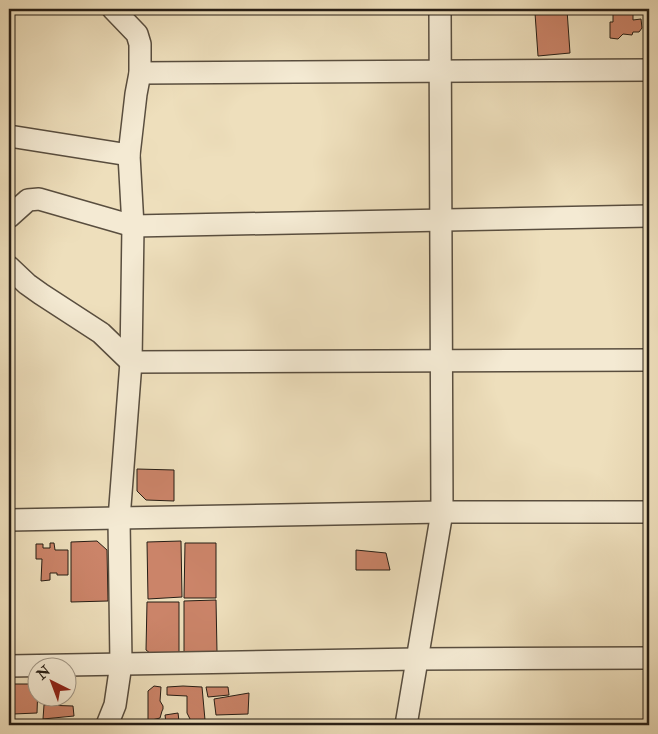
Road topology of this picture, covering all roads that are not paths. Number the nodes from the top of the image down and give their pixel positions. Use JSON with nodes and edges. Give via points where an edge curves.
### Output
{"nodes":[{"id":1,"x":113,"y":9,"type":"edge"},
{"id":2,"x":440,"y":9,"type":"edge"},
{"id":3,"x":649,"y":70,"type":"edge"},
{"id":4,"x":441,"y":71,"type":"junction"},
{"id":5,"x":140,"y":73,"type":"junction"},
{"id":6,"x":9,"y":136,"type":"edge"},
{"id":7,"x":129,"y":154,"type":"junction"},
{"id":8,"x":649,"y":216,"type":"edge"},
{"id":9,"x":9,"y":217,"type":"edge"},
{"id":10,"x":441,"y":220,"type":"junction"},
{"id":11,"x":133,"y":226,"type":"junction"},
{"id":12,"x":9,"y":267,"type":"edge"},
{"id":13,"x":442,"y":360,"type":"junction"},
{"id":14,"x":649,"y":360,"type":"edge"},
{"id":15,"x":131,"y":362,"type":"junction"},
{"id":16,"x":442,"y":512,"type":"junction"},
{"id":17,"x":649,"y":512,"type":"edge"},
{"id":18,"x":118,"y":519,"type":"junction"},
{"id":19,"x":9,"y":520,"type":"edge"},
{"id":20,"x":649,"y":658,"type":"edge"},
{"id":21,"x":417,"y":659,"type":"junction"},
{"id":22,"x":121,"y":664,"type":"junction"},
{"id":23,"x":9,"y":666,"type":"edge"},
{"id":24,"x":107,"y":725,"type":"edge"},
{"id":25,"x":406,"y":725,"type":"edge"}],
"edges":[{"from":1,"to":5,"type":"street","via":[[137,34]]},
{"from":2,"to":4,"type":"street"},
{"from":3,"to":4,"type":"street"},
{"from":4,"to":5,"type":"street"},
{"from":4,"to":10,"type":"street"},
{"from":5,"to":7,"type":"street"},
{"from":6,"to":7,"type":"street"},
{"from":7,"to":11,"type":"street"},
{"from":8,"to":10,"type":"street"},
{"from":9,"to":11,"type":"street","via":[[28,200],[39,199]]},
{"from":10,"to":11,"type":"street"},
{"from":10,"to":13,"type":"street"},
{"from":11,"to":15,"type":"street"},
{"from":12,"to":15,"type":"street","via":[[27,284],[101,334]]},
{"from":13,"to":14,"type":"street"},
{"from":13,"to":15,"type":"street"},
{"from":13,"to":16,"type":"street"},
{"from":15,"to":18,"type":"street"},
{"from":16,"to":17,"type":"street"},
{"from":16,"to":18,"type":"street"},
{"from":16,"to":21,"type":"street"},
{"from":18,"to":19,"type":"street"},
{"from":18,"to":22,"type":"street"},
{"from":20,"to":21,"type":"street"},
{"from":21,"to":22,"type":"street"},
{"from":21,"to":25,"type":"street"},
{"from":22,"to":23,"type":"street"},
{"from":22,"to":24,"type":"street","via":[[115,705]]}]}
